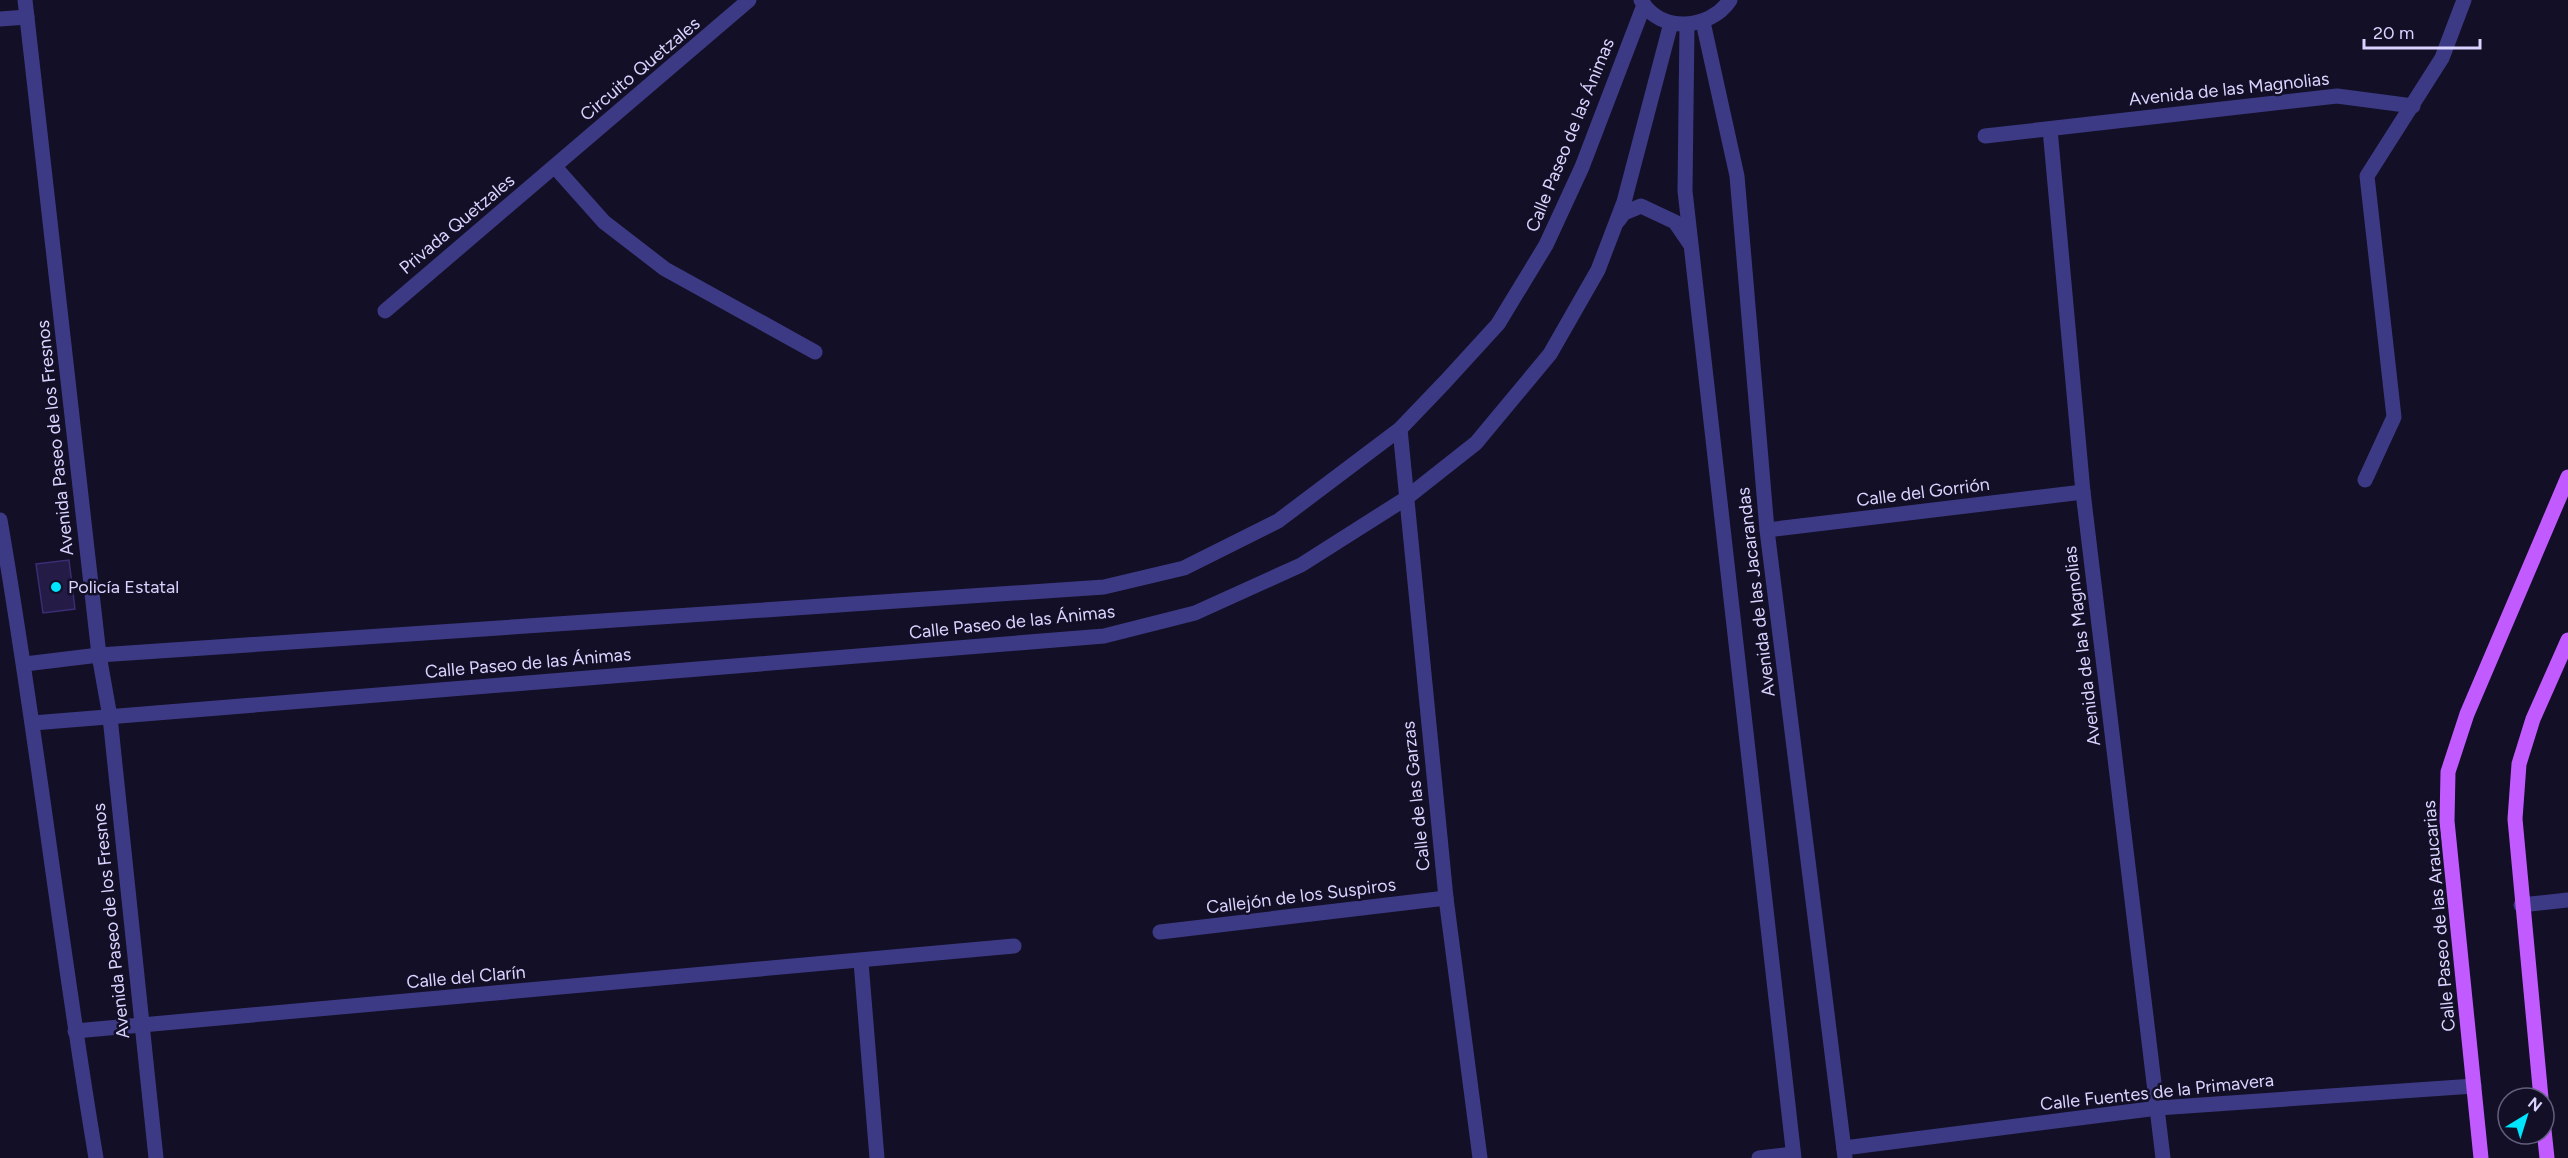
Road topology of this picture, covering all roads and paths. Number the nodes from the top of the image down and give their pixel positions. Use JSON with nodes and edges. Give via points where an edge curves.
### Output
{"nodes":[{"id":1,"x":25,"y":0,"type":"edge"},
{"id":2,"x":749,"y":0,"type":"edge"},
{"id":3,"x":1730,"y":0,"type":"edge"},
{"id":4,"x":2464,"y":0,"type":"edge"},
{"id":5,"x":1642,"y":3,"type":"edge"},
{"id":6,"x":27,"y":17,"type":"junction"},
{"id":7,"x":0,"y":19,"type":"edge"},
{"id":8,"x":1703,"y":22,"type":"junction"},
{"id":9,"x":1671,"y":23,"type":"junction"},
{"id":10,"x":1687,"y":25,"type":"junction"},
{"id":11,"x":2413,"y":106,"type":"junction"},
{"id":12,"x":2050,"y":129,"type":"junction"},
{"id":13,"x":1985,"y":136,"type":"dead end"},
{"id":14,"x":555,"y":167,"type":"junction"},
{"id":15,"x":1615,"y":226,"type":"junction"},
{"id":16,"x":1692,"y":248,"type":"junction"},
{"id":17,"x":385,"y":311,"type":"dead end"},
{"id":18,"x":815,"y":352,"type":"dead end"},
{"id":19,"x":1400,"y":429,"type":"junction"},
{"id":20,"x":2568,"y":477,"type":"edge"},
{"id":21,"x":2365,"y":480,"type":"dead end"},
{"id":22,"x":2083,"y":492,"type":"junction"},
{"id":23,"x":1405,"y":500,"type":"junction"},
{"id":24,"x":0,"y":520,"type":"edge"},
{"id":25,"x":1767,"y":530,"type":"junction"},
{"id":26,"x":2568,"y":640,"type":"edge"},
{"id":27,"x":99,"y":655,"type":"junction"},
{"id":28,"x":25,"y":664,"type":"junction"},
{"id":29,"x":110,"y":717,"type":"junction"},
{"id":30,"x":33,"y":723,"type":"junction"},
{"id":31,"x":1446,"y":898,"type":"junction"},
{"id":32,"x":2568,"y":900,"type":"edge"},
{"id":33,"x":2521,"y":905,"type":"junction"},
{"id":34,"x":1160,"y":932,"type":"dead end"},
{"id":35,"x":1014,"y":946,"type":"dead end"},
{"id":36,"x":861,"y":962,"type":"junction"},
{"id":37,"x":141,"y":1026,"type":"junction"},
{"id":38,"x":75,"y":1031,"type":"junction"},
{"id":39,"x":2474,"y":1086,"type":"junction"},
{"id":40,"x":2540,"y":1086,"type":"edge"},
{"id":41,"x":2158,"y":1108,"type":"junction"},
{"id":42,"x":1845,"y":1153,"type":"edge"},
{"id":43,"x":1793,"y":1156,"type":"edge"},
{"id":44,"x":96,"y":1158,"type":"edge"},
{"id":45,"x":156,"y":1158,"type":"edge"},
{"id":46,"x":877,"y":1158,"type":"edge"},
{"id":47,"x":1480,"y":1158,"type":"edge"},
{"id":48,"x":1759,"y":1158,"type":"edge"},
{"id":49,"x":2163,"y":1158,"type":"edge"},
{"id":50,"x":2481,"y":1158,"type":"edge"}],
"edges":[{"from":1,"to":6,"type":"street","name":"Avenida Paseo de los Fresnos"},
{"from":2,"to":14,"type":"street","name":"Circuito Quetzales"},
{"from":3,"to":8,"type":"street"},
{"from":4,"to":11,"type":"street","via":[[2442,58]]},
{"from":5,"to":9,"type":"street"},
{"from":5,"to":19,"type":"street","name":"Calle Paseo de las Ánimas","via":[[1582,167],[1546,245],[1498,324]]},
{"from":6,"to":7,"type":"street"},
{"from":6,"to":27,"type":"street","name":"Avenida Paseo de los Fresnos"},
{"from":8,"to":10,"type":"street"},
{"from":8,"to":25,"type":"street","name":"Avenida de las Jacarandas","via":[[1737,176]]},
{"from":9,"to":10,"type":"street"},
{"from":9,"to":15,"type":"street","name":"Calle Paseo de las Ánimas"},
{"from":10,"to":16,"type":"street","name":"Avenida de las Jacarandas","via":[[1685,191]]},
{"from":11,"to":12,"type":"street","name":"Avenida de las Magnolias","via":[[2337,96]]},
{"from":11,"to":21,"type":"street","via":[[2367,176],[2394,417]]},
{"from":12,"to":13,"type":"street","name":"Avenida de las Magnolias"},
{"from":12,"to":22,"type":"street","name":"Avenida de las Magnolias"},
{"from":14,"to":17,"type":"street","name":"Privada Quetzales"},
{"from":14,"to":18,"type":"street","via":[[604,222],[665,269]]},
{"from":15,"to":16,"type":"street","via":[[1624,213],[1641,206],[1675,222]]},
{"from":15,"to":23,"type":"street","name":"Calle Paseo de las Ánimas","via":[[1598,270],[1550,354],[1476,443]]},
{"from":16,"to":43,"type":"street","name":"Avenida de las Jacarandas"},
{"from":19,"to":23,"type":"street","name":"Calle de las Garzas"},
{"from":19,"to":27,"type":"street","name":"Calle Paseo de las Ánimas","via":[[1278,521],[1184,568],[1104,587]]},
{"from":20,"to":39,"type":"main road","name":"Calle Paseo de las Araucarias","via":[[2467,714],[2448,772],[2446,821]]},
{"from":22,"to":25,"type":"street","name":"Calle del Gorrión"},
{"from":22,"to":41,"type":"street","name":"Avenida de las Magnolias"},
{"from":23,"to":29,"type":"street","name":"Calle Paseo de las Ánimas","via":[[1301,565],[1195,613],[1104,636]]},
{"from":23,"to":31,"type":"street","name":"Calle de las Garzas"},
{"from":24,"to":28,"type":"street"},
{"from":25,"to":42,"type":"street","name":"Avenida de las Jacarandas"},
{"from":26,"to":33,"type":"main road","via":[[2533,719],[2519,764],[2516,819]]},
{"from":27,"to":28,"type":"street","name":"Calle Paseo de las Ánimas"},
{"from":27,"to":29,"type":"street","name":"Avenida Paseo de los Fresnos"},
{"from":28,"to":30,"type":"street"},
{"from":29,"to":30,"type":"street","name":"Calle Paseo de las Ánimas"},
{"from":29,"to":37,"type":"street","name":"Avenida Paseo de los Fresnos"},
{"from":30,"to":38,"type":"street"},
{"from":31,"to":34,"type":"street","name":"Callejón de los Suspiros"},
{"from":31,"to":47,"type":"street","name":"Calle de las Garzas"},
{"from":32,"to":33,"type":"street"},
{"from":33,"to":40,"type":"main road"},
{"from":35,"to":36,"type":"street","name":"Calle del Clarín"},
{"from":36,"to":37,"type":"street","name":"Calle del Clarín"},
{"from":36,"to":46,"type":"street"},
{"from":37,"to":38,"type":"street","name":"Calle del Clarín"},
{"from":37,"to":45,"type":"street","name":"Avenida Paseo de los Fresnos"},
{"from":38,"to":44,"type":"street"},
{"from":39,"to":41,"type":"street","name":"Calle Fuentes de la Primavera"},
{"from":39,"to":50,"type":"main road","name":"Calle Paseo de las Araucarias"},
{"from":41,"to":42,"type":"street","name":"Calle Fuentes de la Primavera"},
{"from":41,"to":49,"type":"street","name":"Avenida de las Magnolias"},
{"from":43,"to":48,"type":"street"}]}
